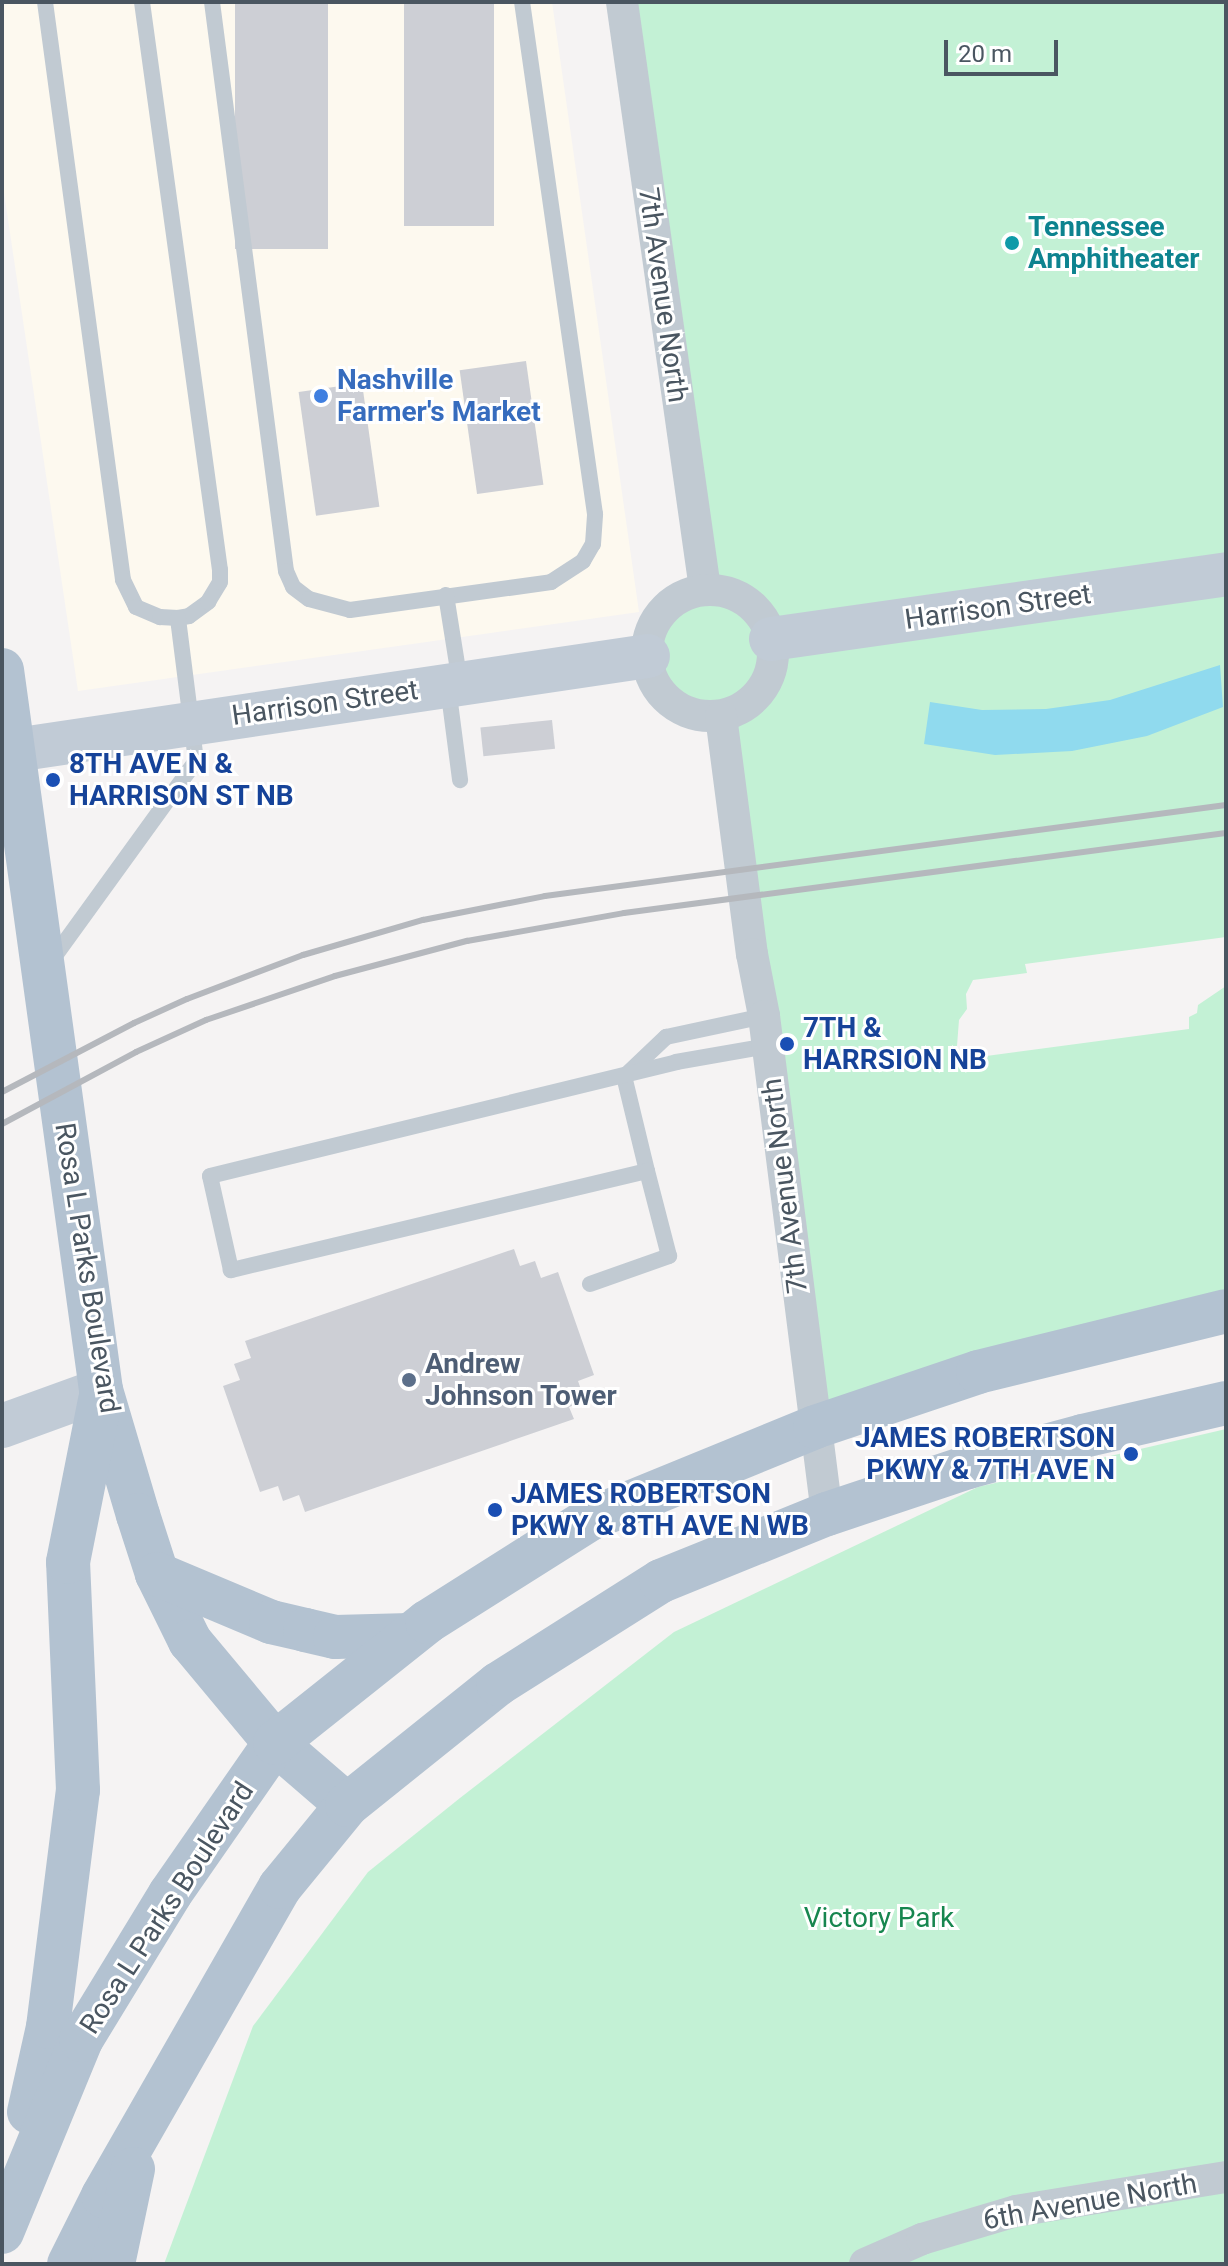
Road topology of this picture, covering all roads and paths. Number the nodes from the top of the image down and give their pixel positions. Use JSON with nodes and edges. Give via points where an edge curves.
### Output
{"nodes":[{"id":1,"x":45,"y":2,"type":"edge"},
{"id":2,"x":142,"y":2,"type":"edge"},
{"id":3,"x":212,"y":2,"type":"edge"},
{"id":4,"x":522,"y":2,"type":"edge"},
{"id":5,"x":622,"y":2,"type":"edge"},
{"id":6,"x":1226,"y":574,"type":"edge"},
{"id":7,"x":705,"y":589,"type":"junction"},
{"id":8,"x":446,"y":595,"type":"junction"},
{"id":9,"x":178,"y":618,"type":"junction"},
{"id":10,"x":771,"y":639,"type":"junction"},
{"id":11,"x":648,"y":656,"type":"junction"},
{"id":12,"x":2,"y":670,"type":"edge"},
{"id":13,"x":454,"y":684,"type":"junction"},
{"id":14,"x":721,"y":716,"type":"junction"},
{"id":15,"x":193,"y":723,"type":"junction"},
{"id":16,"x":7,"y":751,"type":"edge"},
{"id":17,"x":460,"y":780,"type":"dead end"},
{"id":18,"x":44,"y":971,"type":"junction"},
{"id":19,"x":766,"y":1031,"type":"junction"},
{"id":20,"x":624,"y":1076,"type":"junction"},
{"id":21,"x":647,"y":1171,"type":"junction"},
{"id":22,"x":590,"y":1284,"type":"dead end"},
{"id":23,"x":1226,"y":1311,"type":"edge"},
{"id":24,"x":101,"y":1390,"type":"junction"},
{"id":25,"x":1226,"y":1403,"type":"edge"},
{"id":26,"x":2,"y":1426,"type":"edge"},
{"id":27,"x":815,"y":1427,"type":"junction"},
{"id":28,"x":827,"y":1514,"type":"junction"},
{"id":29,"x":157,"y":1574,"type":"junction"},
{"id":30,"x":410,"y":1635,"type":"junction"},
{"id":31,"x":275,"y":1743,"type":"junction"},
{"id":32,"x":347,"y":1805,"type":"junction"},
{"id":33,"x":140,"y":2135,"type":"junction"},
{"id":34,"x":1226,"y":2177,"type":"edge"},
{"id":35,"x":4,"y":2227,"type":"edge"},
{"id":36,"x":69,"y":2264,"type":"edge"},
{"id":37,"x":113,"y":2264,"type":"edge"},
{"id":38,"x":865,"y":2264,"type":"edge"}],
"edges":[{"from":1,"to":9,"type":"lane","via":[[123,580],[136,607]]},
{"from":2,"to":9,"type":"lane","via":[[220,570],[220,582],[208,602]]},
{"from":3,"to":8,"type":"lane","via":[[289,581],[309,599],[338,609]]},
{"from":4,"to":8,"type":"lane","via":[[595,526],[587,556],[551,582]]},
{"from":5,"to":7,"type":"street","name":"7th Avenue North"},
{"from":6,"to":10,"type":"street","name":"Harrison Street"},
{"from":7,"to":10,"type":"street","via":[[744,601],[758,613]]},
{"from":7,"to":11,"type":"street","via":[[678,598],[661,614]]},
{"from":8,"to":13,"type":"lane"},
{"from":9,"to":15,"type":"lane"},
{"from":10,"to":14,"type":"street","via":[[770,670],[761,690],[745,706]]},
{"from":11,"to":13,"type":"street","name":"Harrison Street"},
{"from":11,"to":14,"type":"street","via":[[653,677],[669,700],[689,712]]},
{"from":12,"to":16,"type":"main road","name":"Rosa L Parks Boulevard"},
{"from":13,"to":15,"type":"street","name":"Harrison Street"},
{"from":13,"to":17,"type":"lane"},
{"from":14,"to":19,"type":"street","name":"7th Avenue North"},
{"from":15,"to":16,"type":"street","name":"Harrison Street"},
{"from":15,"to":18,"type":"lane","via":[[196,761]]},
{"from":16,"to":18,"type":"main road","name":"Rosa L Parks Boulevard"},
{"from":18,"to":24,"type":"main road","name":"Rosa L Parks Boulevard"},
{"from":19,"to":20,"type":"lane"},
{"from":19,"to":20,"type":"lane","via":[[666,1037]]},
{"from":19,"to":27,"type":"street","name":"7th Avenue North"},
{"from":20,"to":21,"type":"lane"},
{"from":20,"to":21,"type":"lane","via":[[210,1176],[231,1270]]},
{"from":21,"to":22,"type":"lane","via":[[669,1256]]},
{"from":23,"to":27,"type":"main road","via":[[978,1372]]},
{"from":24,"to":26,"type":"street"},
{"from":24,"to":29,"type":"main road","name":"Rosa L Parks Boulevard"},
{"from":24,"to":35,"type":"main road","via":[[68,1562],[78,1790],[74,1830],[48,2027]]},
{"from":25,"to":28,"type":"main road","via":[[968,1467]]},
{"from":27,"to":28,"type":"street","name":"7th Avenue North"},
{"from":27,"to":30,"type":"main road","via":[[590,1519]]},
{"from":28,"to":32,"type":"main road","via":[[661,1581],[498,1684]]},
{"from":29,"to":30,"type":"main road","via":[[271,1622],[335,1637]]},
{"from":29,"to":31,"type":"main road","name":"Rosa L Parks Boulevard","via":[[190,1641]]},
{"from":30,"to":31,"type":"main road"},
{"from":31,"to":32,"type":"main road"},
{"from":31,"to":35,"type":"main road","name":"Rosa L Parks Boulevard","via":[[170,1894],[81,2040]]},
{"from":32,"to":33,"type":"main road","via":[[280,1887]]},
{"from":33,"to":36,"type":"main road"},
{"from":33,"to":37,"type":"main road"},
{"from":34,"to":38,"type":"street","name":"6th Avenue North","via":[[1016,2211],[922,2239]]}]}
